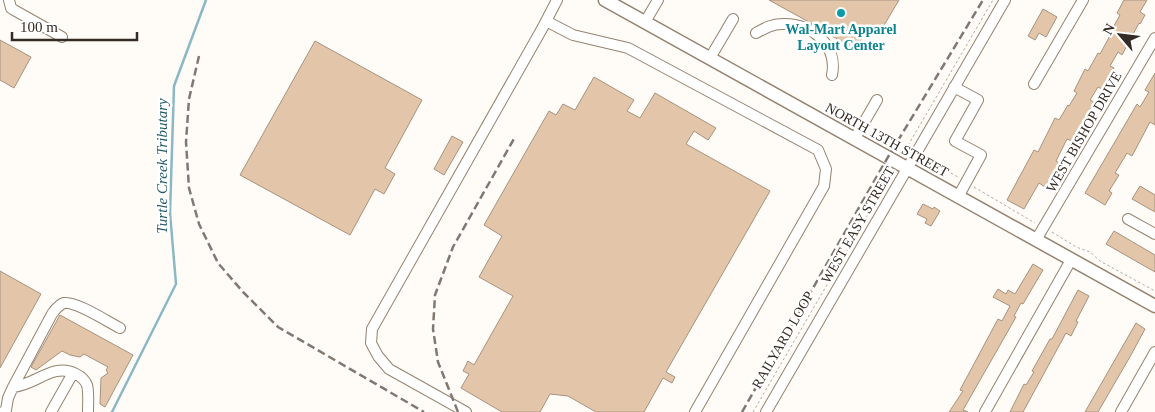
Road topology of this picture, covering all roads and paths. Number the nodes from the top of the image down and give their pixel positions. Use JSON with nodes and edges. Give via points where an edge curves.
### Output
{"nodes":[{"id":1,"x":9,"y":0,"type":"edge"},
{"id":2,"x":557,"y":0,"type":"edge"},
{"id":3,"x":606,"y":0,"type":"edge"},
{"id":4,"x":658,"y":0,"type":"edge"},
{"id":5,"x":993,"y":0,"type":"edge"},
{"id":6,"x":1005,"y":0,"type":"edge"},
{"id":7,"x":1083,"y":0,"type":"edge"},
{"id":8,"x":733,"y":18,"type":"dead end"},
{"id":9,"x":546,"y":21,"type":"junction"},
{"id":10,"x":645,"y":22,"type":"junction"},
{"id":11,"x":756,"y":33,"type":"dead end"},
{"id":12,"x":62,"y":37,"type":"dead end"},
{"id":13,"x":1155,"y":38,"type":"edge"},
{"id":14,"x":710,"y":58,"type":"junction"},
{"id":15,"x":832,"y":76,"type":"dead end"},
{"id":16,"x":1034,"y":84,"type":"dead end"},
{"id":17,"x":954,"y":87,"type":"junction"},
{"id":18,"x":877,"y":100,"type":"dead end"},
{"id":19,"x":855,"y":138,"type":"junction"},
{"id":20,"x":905,"y":151,"type":"dead end"},
{"id":21,"x":922,"y":156,"type":"dead end"},
{"id":22,"x":907,"y":168,"type":"junction"},
{"id":23,"x":891,"y":175,"type":"dead end"},
{"id":24,"x":966,"y":183,"type":"junction"},
{"id":25,"x":958,"y":197,"type":"junction"},
{"id":26,"x":1128,"y":219,"type":"dead end"},
{"id":27,"x":1036,"y":223,"type":"dead end"},
{"id":28,"x":1051,"y":232,"type":"dead end"},
{"id":29,"x":1155,"y":234,"type":"edge"},
{"id":30,"x":1036,"y":240,"type":"junction"},
{"id":31,"x":1071,"y":260,"type":"junction"},
{"id":32,"x":1155,"y":291,"type":"edge"},
{"id":33,"x":1155,"y":306,"type":"edge"},
{"id":34,"x":120,"y":328,"type":"dead end"},
{"id":35,"x":1155,"y":352,"type":"edge"},
{"id":36,"x":73,"y":372,"type":"junction"},
{"id":37,"x":13,"y":387,"type":"junction"},
{"id":38,"x":6,"y":411,"type":"edge"},
{"id":39,"x":52,"y":412,"type":"edge"},
{"id":40,"x":88,"y":412,"type":"edge"},
{"id":41,"x":466,"y":412,"type":"edge"},
{"id":42,"x":695,"y":412,"type":"edge"},
{"id":43,"x":753,"y":412,"type":"edge"},
{"id":44,"x":766,"y":412,"type":"edge"},
{"id":45,"x":985,"y":412,"type":"edge"},
{"id":46,"x":1121,"y":412,"type":"edge"}],
"edges":[{"from":1,"to":12,"type":"street","via":[[11,8]]},
{"from":2,"to":9,"type":"street"},
{"from":3,"to":10,"type":"main road","name":"NORTH 13TH STREET"},
{"from":4,"to":10,"type":"street"},
{"from":5,"to":20,"type":"path"},
{"from":6,"to":17,"type":"street","name":"WEST EASY STREET"},
{"from":7,"to":16,"type":"street"},
{"from":8,"to":14,"type":"street"},
{"from":9,"to":41,"type":"street","via":[[372,329],[371,343],[389,369]]},
{"from":9,"to":42,"type":"street","via":[[574,36],[628,48],[818,150],[826,169],[824,186]]},
{"from":10,"to":14,"type":"main road","name":"NORTH 13TH STREET"},
{"from":11,"to":15,"type":"street","via":[[782,24],[810,30],[828,47],[834,65]]},
{"from":13,"to":30,"type":"street","name":"WEST BISHOP DRIVE"},
{"from":14,"to":19,"type":"main road","name":"NORTH 13TH STREET"},
{"from":17,"to":22,"type":"street","name":"WEST EASY STREET"},
{"from":17,"to":24,"type":"street","via":[[978,100],[956,141],[981,155]]},
{"from":18,"to":19,"type":"street"},
{"from":19,"to":22,"type":"main road","name":"NORTH 13TH STREET"},
{"from":21,"to":24,"type":"path"},
{"from":22,"to":25,"type":"main road","name":"NORTH 13TH STREET"},
{"from":22,"to":44,"type":"street","name":"WEST EASY STREET"},
{"from":23,"to":43,"type":"path","name":"RAILYARD LOOP"},
{"from":24,"to":25,"type":"street"},
{"from":24,"to":27,"type":"path"},
{"from":25,"to":30,"type":"main road","name":"NORTH 13TH STREET"},
{"from":26,"to":29,"type":"street"},
{"from":28,"to":32,"type":"path"},
{"from":30,"to":31,"type":"main road","name":"NORTH 13TH STREET"},
{"from":31,"to":33,"type":"main road","name":"NORTH 13TH STREET"},
{"from":31,"to":45,"type":"street"},
{"from":34,"to":37,"type":"street","via":[[75,305],[64,303],[58,306]]},
{"from":35,"to":46,"type":"street"},
{"from":36,"to":37,"type":"street","via":[[56,371]]},
{"from":36,"to":39,"type":"street"},
{"from":36,"to":40,"type":"street","via":[[87,384]]},
{"from":37,"to":38,"type":"street"}]}
